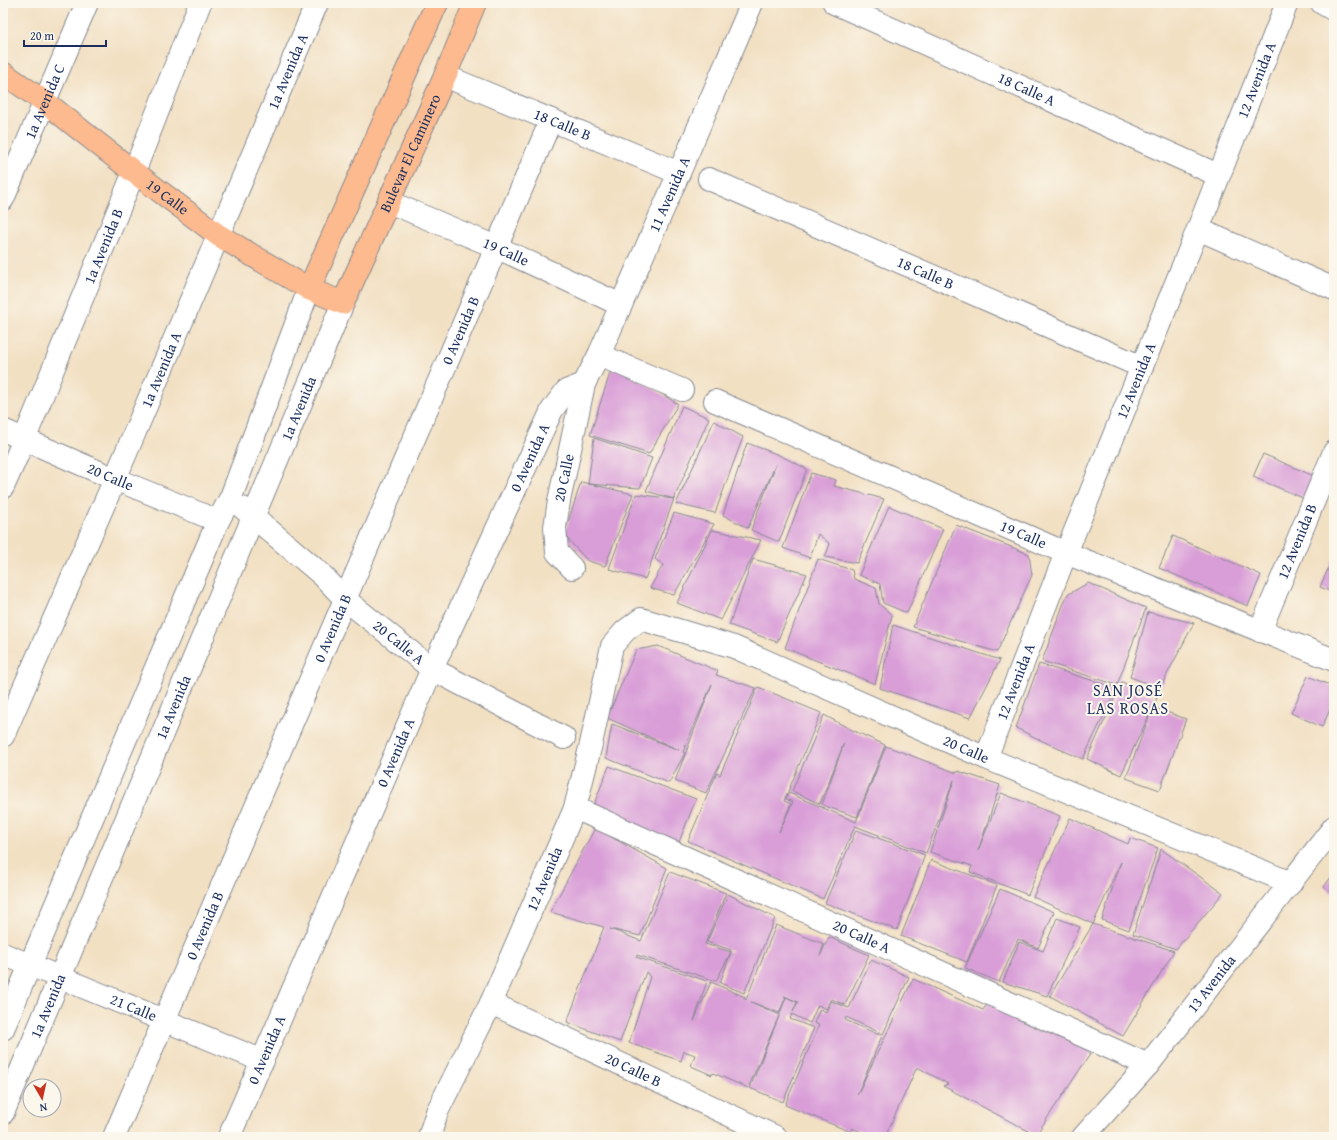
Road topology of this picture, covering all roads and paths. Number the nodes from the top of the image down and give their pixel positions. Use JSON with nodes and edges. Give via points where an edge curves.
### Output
{"nodes":[{"id":1,"x":87,"y":3,"type":"edge"},
{"id":2,"x":200,"y":3,"type":"edge"},
{"id":3,"x":317,"y":3,"type":"edge"},
{"id":4,"x":437,"y":3,"type":"edge"},
{"id":5,"x":475,"y":3,"type":"edge"},
{"id":6,"x":752,"y":3,"type":"edge"},
{"id":7,"x":834,"y":3,"type":"edge"},
{"id":8,"x":1287,"y":3,"type":"edge"},
{"id":9,"x":1322,"y":3,"type":"edge"},
{"id":10,"x":1334,"y":10,"type":"edge"},
{"id":11,"x":3,"y":73,"type":"edge"},
{"id":12,"x":445,"y":76,"type":"junction"},
{"id":13,"x":44,"y":102,"type":"junction"},
{"id":14,"x":551,"y":120,"type":"junction"},
{"id":15,"x":134,"y":172,"type":"junction"},
{"id":16,"x":679,"y":173,"type":"junction"},
{"id":17,"x":1218,"y":175,"type":"junction"},
{"id":18,"x":709,"y":179,"type":"dead end"},
{"id":19,"x":3,"y":199,"type":"edge"},
{"id":20,"x":389,"y":202,"type":"junction"},
{"id":21,"x":1198,"y":229,"type":"junction"},
{"id":22,"x":218,"y":235,"type":"junction"},
{"id":23,"x":496,"y":247,"type":"junction"},
{"id":24,"x":309,"y":289,"type":"junction"},
{"id":25,"x":1334,"y":289,"type":"edge"},
{"id":26,"x":343,"y":303,"type":"junction"},
{"id":27,"x":621,"y":305,"type":"junction"},
{"id":28,"x":599,"y":355,"type":"junction"},
{"id":29,"x":1142,"y":367,"type":"junction"},
{"id":30,"x":584,"y":384,"type":"junction"},
{"id":31,"x":682,"y":390,"type":"dead end"},
{"id":32,"x":715,"y":401,"type":"dead end"},
{"id":33,"x":3,"y":430,"type":"edge"},
{"id":34,"x":24,"y":440,"type":"junction"},
{"id":35,"x":1334,"y":452,"type":"edge"},
{"id":36,"x":114,"y":479,"type":"junction"},
{"id":37,"x":3,"y":487,"type":"edge"},
{"id":38,"x":230,"y":497,"type":"junction"},
{"id":39,"x":254,"y":517,"type":"junction"},
{"id":40,"x":218,"y":520,"type":"junction"},
{"id":41,"x":1066,"y":553,"type":"junction"},
{"id":42,"x":572,"y":568,"type":"dead end"},
{"id":43,"x":346,"y":600,"type":"junction"},
{"id":44,"x":641,"y":619,"type":"joint"},
{"id":45,"x":1260,"y":631,"type":"junction"},
{"id":46,"x":1334,"y":660,"type":"edge"},
{"id":47,"x":432,"y":669,"type":"junction"},
{"id":48,"x":3,"y":736,"type":"edge"},
{"id":49,"x":564,"y":738,"type":"dead end"},
{"id":50,"x":986,"y":758,"type":"junction"},
{"id":51,"x":575,"y":808,"type":"junction"},
{"id":52,"x":1334,"y":827,"type":"edge"},
{"id":53,"x":1291,"y":883,"type":"junction"},
{"id":54,"x":3,"y":954,"type":"edge"},
{"id":55,"x":30,"y":966,"type":"junction"},
{"id":56,"x":60,"y":977,"type":"junction"},
{"id":57,"x":491,"y":1003,"type":"junction"},
{"id":58,"x":164,"y":1020,"type":"junction"},
{"id":59,"x":3,"y":1029,"type":"edge"},
{"id":60,"x":263,"y":1061,"type":"junction"},
{"id":61,"x":1148,"y":1065,"type":"junction"},
{"id":62,"x":3,"y":1113,"type":"edge"},
{"id":63,"x":114,"y":1137,"type":"edge"},
{"id":64,"x":229,"y":1137,"type":"edge"},
{"id":65,"x":429,"y":1137,"type":"edge"},
{"id":66,"x":776,"y":1137,"type":"edge"},
{"id":67,"x":1083,"y":1137,"type":"edge"}],
"edges":[{"from":1,"to":13,"type":"street","name":"1a Avenida C"},
{"from":2,"to":15,"type":"street","name":"1a Avenida B"},
{"from":3,"to":22,"type":"street","name":"1a Avenida A"},
{"from":4,"to":24,"type":"main road"},
{"from":5,"to":12,"type":"main road","name":"Bulevar El Caminero"},
{"from":6,"to":16,"type":"street","name":"11 Avenida A"},
{"from":7,"to":17,"type":"street","name":"18 Calle A"},
{"from":8,"to":17,"type":"street","name":"12 Avenida A"},
{"from":9,"to":10,"type":"street"},
{"from":11,"to":13,"type":"main road","name":"19 Calle"},
{"from":12,"to":14,"type":"street","name":"18 Calle B"},
{"from":12,"to":20,"type":"main road","name":"Bulevar El Caminero"},
{"from":13,"to":15,"type":"main road","name":"19 Calle"},
{"from":13,"to":19,"type":"street","name":"1a Avenida C"},
{"from":14,"to":16,"type":"street","name":"18 Calle B"},
{"from":14,"to":23,"type":"street","name":"0 Avenida B"},
{"from":15,"to":22,"type":"main road","name":"19 Calle"},
{"from":15,"to":34,"type":"street","name":"1a Avenida B"},
{"from":16,"to":27,"type":"street","name":"11 Avenida A"},
{"from":17,"to":21,"type":"street","name":"12 Avenida A"},
{"from":18,"to":29,"type":"street","name":"18 Calle B"},
{"from":20,"to":23,"type":"street","name":"19 Calle"},
{"from":20,"to":26,"type":"main road","name":"Bulevar El Caminero"},
{"from":21,"to":25,"type":"street"},
{"from":21,"to":29,"type":"street","name":"12 Avenida A"},
{"from":22,"to":24,"type":"main road","name":"19 Calle"},
{"from":22,"to":36,"type":"street","name":"1a Avenida A"},
{"from":23,"to":27,"type":"street","name":"19 Calle"},
{"from":23,"to":43,"type":"street","name":"0 Avenida B"},
{"from":24,"to":26,"type":"main road","name":"19 Calle"},
{"from":24,"to":38,"type":"street","name":"1a Avenida"},
{"from":26,"to":39,"type":"street","name":"1a Avenida"},
{"from":27,"to":28,"type":"street","name":"11 Avenida A"},
{"from":28,"to":30,"type":"street","name":"11 Avenida A"},
{"from":28,"to":31,"type":"street"},
{"from":29,"to":41,"type":"street","name":"12 Avenida A"},
{"from":30,"to":42,"type":"street","name":"20 Calle","via":[[555,527],[557,552]]},
{"from":30,"to":47,"type":"street","name":"0 Avenida A","via":[[566,391],[552,410]]},
{"from":32,"to":41,"type":"street","name":"19 Calle"},
{"from":33,"to":34,"type":"street","name":"20 Calle"},
{"from":34,"to":36,"type":"street","name":"20 Calle"},
{"from":34,"to":37,"type":"street","name":"1a Avenida B"},
{"from":35,"to":45,"type":"street","name":"12 Avenida B"},
{"from":36,"to":40,"type":"street","name":"20 Calle"},
{"from":36,"to":48,"type":"street","name":"1a Avenida A"},
{"from":38,"to":39,"type":"street","name":"20 Calle A"},
{"from":38,"to":40,"type":"street","name":"1a Avenida"},
{"from":39,"to":43,"type":"street","name":"20 Calle A","via":[[321,574]]},
{"from":39,"to":56,"type":"street","name":"1a Avenida"},
{"from":40,"to":55,"type":"street","name":"1a Avenida"},
{"from":41,"to":45,"type":"street","name":"19 Calle"},
{"from":41,"to":50,"type":"street","name":"12 Avenida A"},
{"from":43,"to":47,"type":"street","name":"20 Calle A"},
{"from":43,"to":58,"type":"street","name":"0 Avenida B"},
{"from":44,"to":50,"type":"street","name":"20 Calle","via":[[734,647]]},
{"from":44,"to":51,"type":"street","name":"12 Avenida","via":[[625,631],[612,646]]},
{"from":45,"to":46,"type":"street","name":"19 Calle"},
{"from":47,"to":49,"type":"street","name":"20 Calle A"},
{"from":47,"to":60,"type":"street","name":"0 Avenida A"},
{"from":50,"to":53,"type":"street","name":"20 Calle"},
{"from":51,"to":57,"type":"street","name":"12 Avenida"},
{"from":51,"to":61,"type":"street","name":"20 Calle A"},
{"from":52,"to":53,"type":"street","name":"13 Avenida"},
{"from":53,"to":61,"type":"street","name":"13 Avenida"},
{"from":54,"to":55,"type":"street","name":"21 Calle"},
{"from":55,"to":56,"type":"street","name":"21 Calle"},
{"from":55,"to":59,"type":"street","name":"1a Avenida"},
{"from":56,"to":58,"type":"street","name":"21 Calle"},
{"from":56,"to":62,"type":"street","name":"1a Avenida"},
{"from":57,"to":65,"type":"street","name":"12 Avenida","via":[[437,1112]]},
{"from":57,"to":66,"type":"street","name":"20 Calle B"},
{"from":58,"to":60,"type":"street","name":"21 Calle"},
{"from":58,"to":63,"type":"street","name":"0 Avenida B"},
{"from":60,"to":64,"type":"street","name":"0 Avenida A"},
{"from":61,"to":67,"type":"street","name":"13 Avenida"}]}
